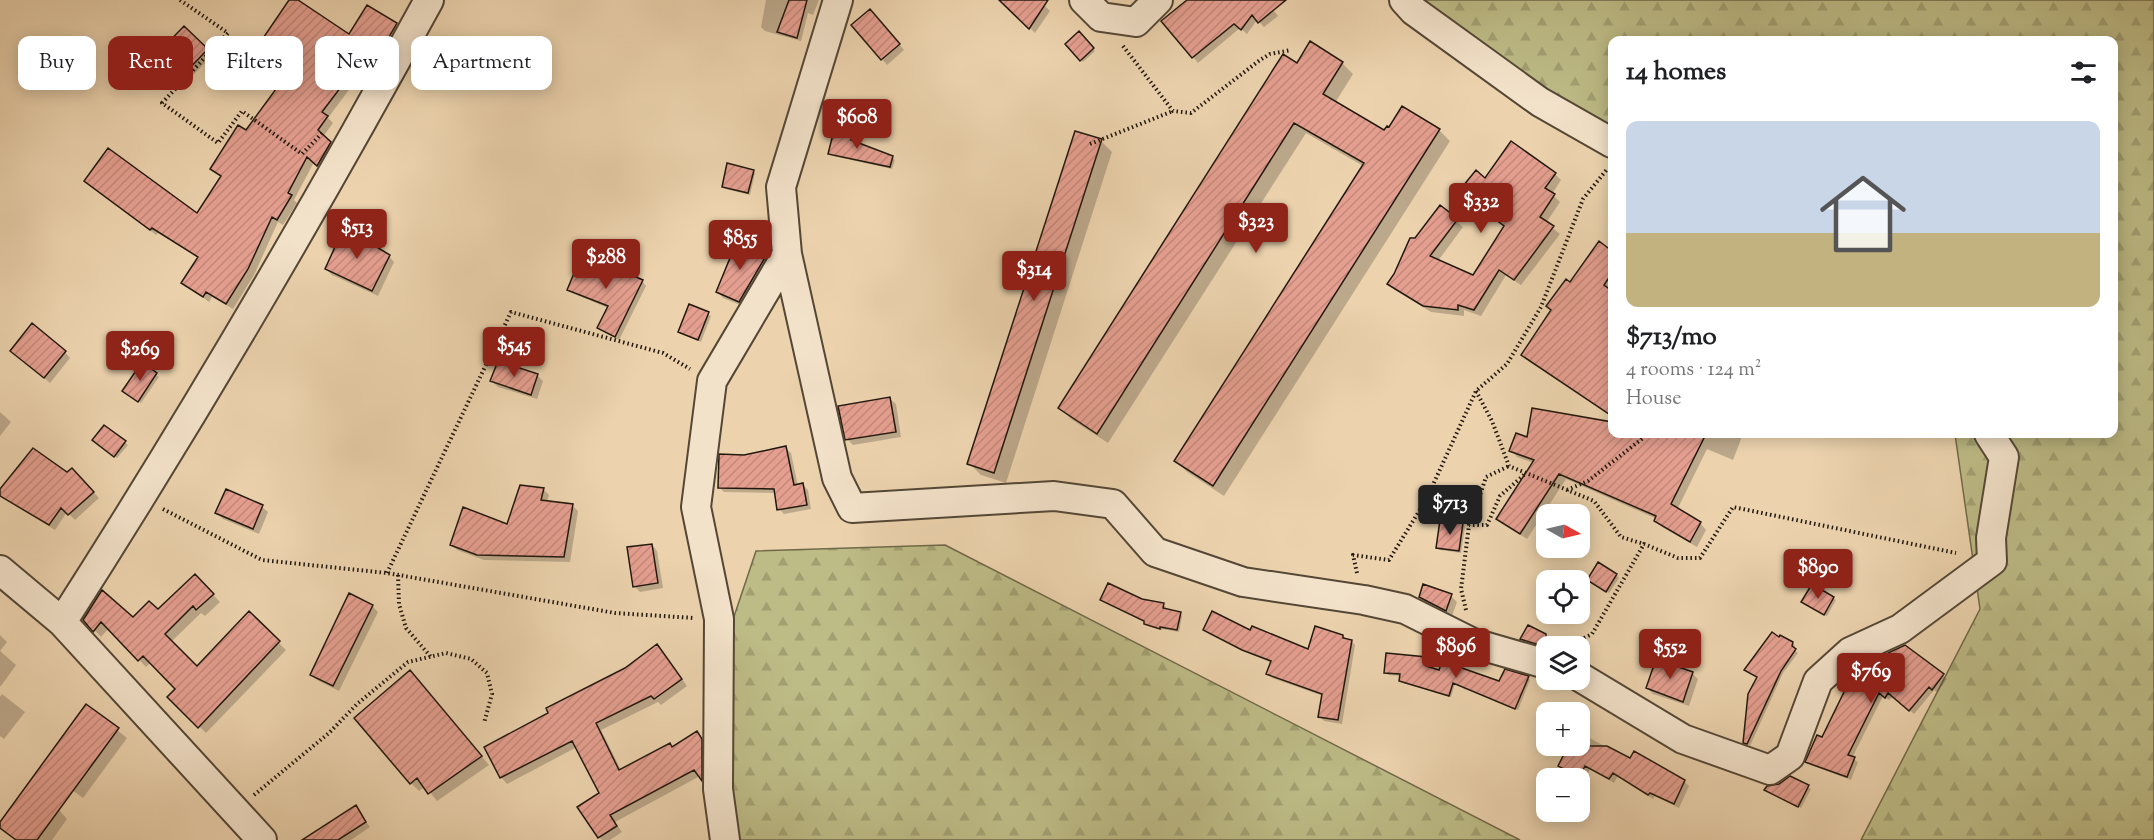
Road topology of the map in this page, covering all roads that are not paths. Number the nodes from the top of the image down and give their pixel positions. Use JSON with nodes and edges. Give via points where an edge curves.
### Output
{"nodes":[{"id":1,"x":429,"y":0,"type":"edge"},
{"id":2,"x":838,"y":0,"type":"edge"},
{"id":3,"x":1158,"y":0,"type":"edge"},
{"id":4,"x":1404,"y":0,"type":"edge"},
{"id":5,"x":1092,"y":9,"type":"edge"},
{"id":6,"x":1608,"y":141,"type":"edge"},
{"id":7,"x":787,"y":254,"type":"junction"},
{"id":8,"x":1992,"y":438,"type":"edge"},
{"id":9,"x":0,"y":570,"type":"edge"},
{"id":10,"x":62,"y":622,"type":"junction"},
{"id":11,"x":1536,"y":661,"type":"edge"},
{"id":12,"x":1590,"y":683,"type":"edge"},
{"id":13,"x":262,"y":840,"type":"edge"},
{"id":14,"x":725,"y":840,"type":"edge"}],
"edges":[{"from":1,"to":10,"type":"street","via":[[355,136],[141,498]]},
{"from":2,"to":7,"type":"street","via":[[781,187]]},
{"from":3,"to":5,"type":"street","via":[[1136,22]]},
{"from":4,"to":6,"type":"street","via":[[1432,25],[1540,102]]},
{"from":7,"to":11,"type":"street","via":[[837,478],[852,508],[1054,496],[1113,504],[1155,552],[1243,582],[1405,609],[1473,642]]},
{"from":7,"to":14,"type":"street","via":[[712,381],[696,507],[718,619],[718,789]]},
{"from":8,"to":12,"type":"street","via":[[2004,457],[1991,538],[1992,561],[1900,629],[1850,652],[1818,681],[1790,756],[1770,770],[1683,739]]},
{"from":9,"to":10,"type":"street"},
{"from":10,"to":13,"type":"street"}]}
